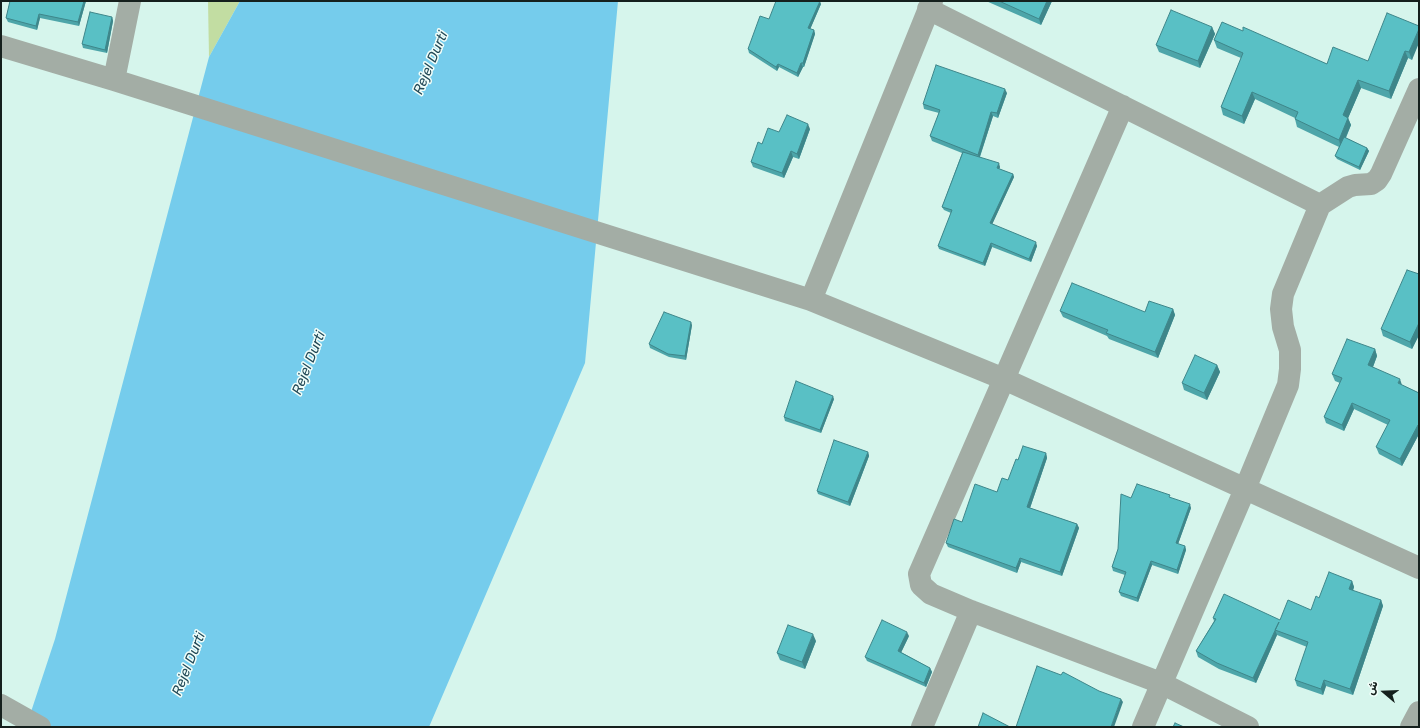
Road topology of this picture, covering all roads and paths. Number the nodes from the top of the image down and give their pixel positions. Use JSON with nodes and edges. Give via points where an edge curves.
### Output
{"nodes":[{"id":1,"x":130,"y":1,"type":"edge"},
{"id":2,"x":930,"y":5,"type":"edge"},
{"id":3,"x":1,"y":46,"type":"edge"},
{"id":4,"x":114,"y":80,"type":"junction"},
{"id":5,"x":1419,"y":89,"type":"edge"},
{"id":6,"x":1123,"y":106,"type":"junction"},
{"id":7,"x":1320,"y":204,"type":"junction"},
{"id":8,"x":811,"y":300,"type":"junction"},
{"id":9,"x":1004,"y":379,"type":"junction"},
{"id":10,"x":1245,"y":489,"type":"junction"},
{"id":11,"x":1419,"y":568,"type":"edge"},
{"id":12,"x":971,"y":611,"type":"junction"},
{"id":13,"x":1161,"y":683,"type":"junction"},
{"id":14,"x":1,"y":705,"type":"edge"},
{"id":15,"x":1419,"y":712,"type":"edge"},
{"id":16,"x":40,"y":727,"type":"edge"},
{"id":17,"x":922,"y":727,"type":"edge"},
{"id":18,"x":1143,"y":727,"type":"edge"},
{"id":19,"x":1248,"y":727,"type":"edge"},
{"id":20,"x":1411,"y":727,"type":"edge"}],
"edges":[{"from":1,"to":4,"type":"street"},
{"from":2,"to":6,"type":"street"},
{"from":2,"to":8,"type":"street"},
{"from":3,"to":4,"type":"street"},
{"from":4,"to":8,"type":"street"},
{"from":5,"to":7,"type":"street","via":[[1377,180],[1371,184],[1348,187]]},
{"from":6,"to":7,"type":"street"},
{"from":6,"to":9,"type":"street"},
{"from":7,"to":10,"type":"street","via":[[1283,294],[1281,309],[1290,350],[1288,385]]},
{"from":8,"to":9,"type":"street"},
{"from":9,"to":10,"type":"street"},
{"from":9,"to":12,"type":"street","via":[[919,574],[921,585],[931,594]]},
{"from":10,"to":11,"type":"street"},
{"from":10,"to":13,"type":"street"},
{"from":12,"to":13,"type":"street"},
{"from":12,"to":17,"type":"street"},
{"from":13,"to":18,"type":"street"},
{"from":13,"to":19,"type":"street"},
{"from":14,"to":16,"type":"street"},
{"from":15,"to":20,"type":"street"}]}
